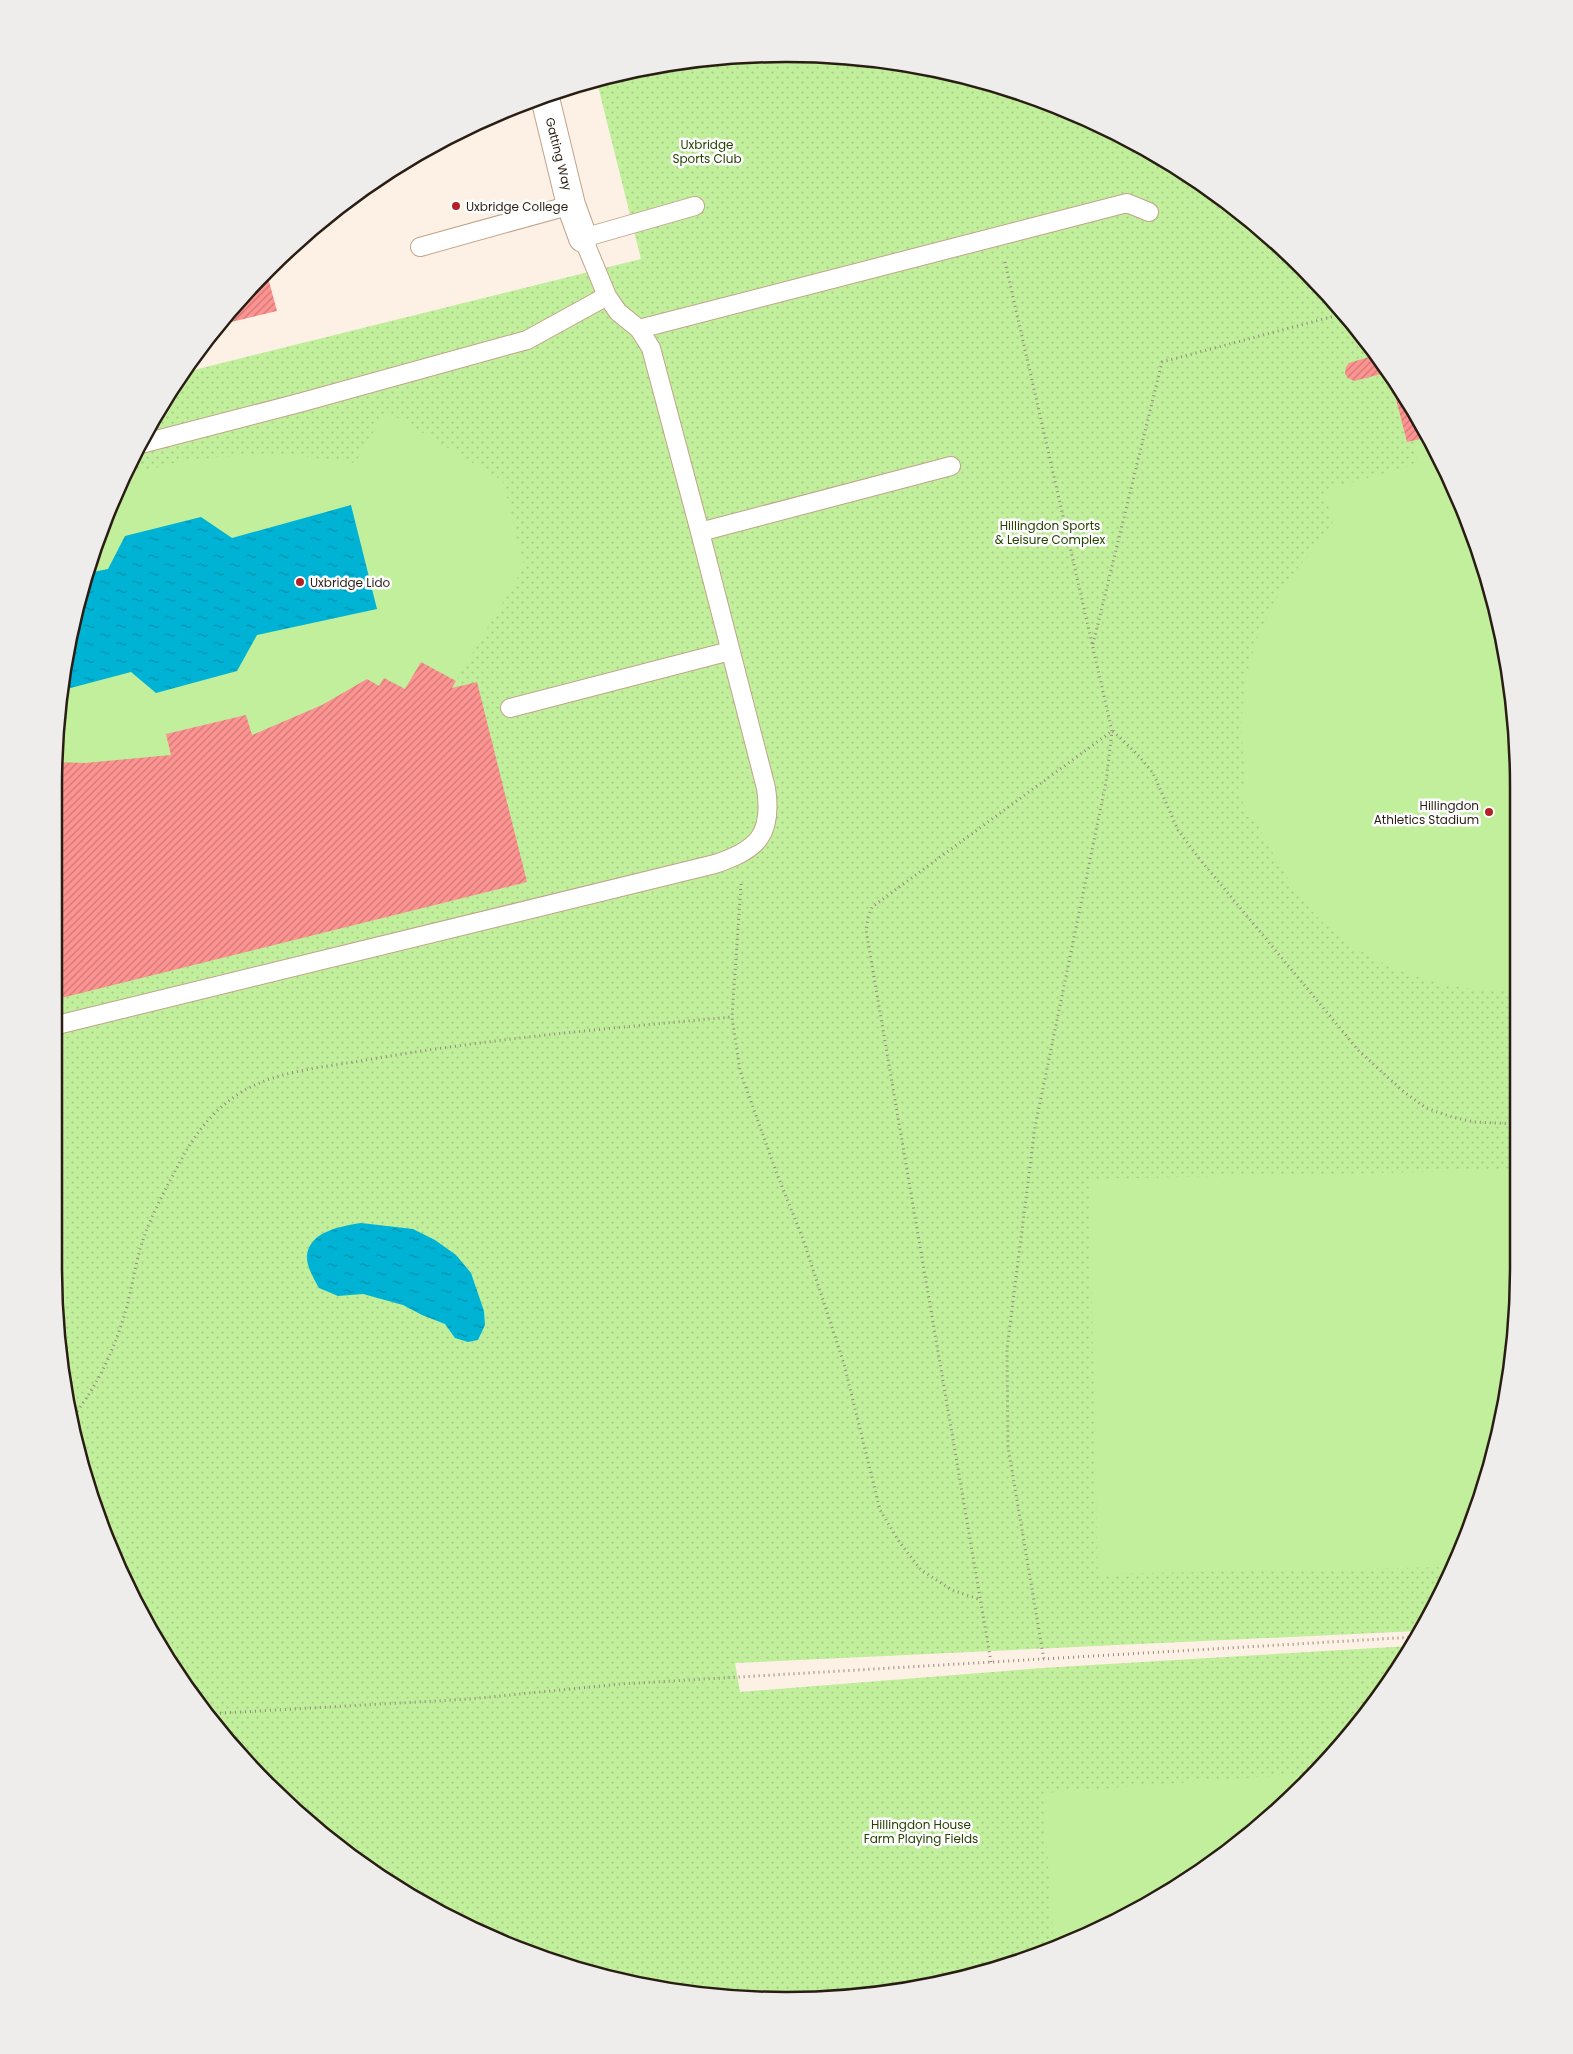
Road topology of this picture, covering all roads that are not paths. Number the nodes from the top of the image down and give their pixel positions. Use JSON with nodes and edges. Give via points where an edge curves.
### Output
{"nodes":[{"id":1,"x":546,"y":104,"type":"edge"},
{"id":2,"x":571,"y":205,"type":"junction"},
{"id":3,"x":695,"y":206,"type":"dead end"},
{"id":4,"x":1148,"y":212,"type":"dead end"},
{"id":5,"x":583,"y":238,"type":"junction"},
{"id":6,"x":420,"y":247,"type":"dead end"},
{"id":7,"x":607,"y":296,"type":"junction"},
{"id":8,"x":639,"y":329,"type":"junction"},
{"id":9,"x":150,"y":442,"type":"edge"},
{"id":10,"x":951,"y":466,"type":"dead end"},
{"id":11,"x":700,"y":532,"type":"junction"},
{"id":12,"x":730,"y":651,"type":"junction"},
{"id":13,"x":510,"y":708,"type":"dead end"},
{"id":14,"x":62,"y":1024,"type":"edge"}],
"edges":[{"from":1,"to":2,"type":"street","name":"Gatting Way"},
{"from":2,"to":5,"type":"street","name":"Gatting Way"},
{"from":2,"to":6,"type":"lane"},
{"from":3,"to":5,"type":"lane"},
{"from":4,"to":8,"type":"lane","via":[[1127,204]]},
{"from":5,"to":7,"type":"lane"},
{"from":7,"to":8,"type":"lane","via":[[618,312]]},
{"from":7,"to":9,"type":"lane","via":[[527,340]]},
{"from":8,"to":11,"type":"lane","via":[[651,348]]},
{"from":10,"to":11,"type":"lane"},
{"from":11,"to":12,"type":"lane"},
{"from":12,"to":13,"type":"lane"},
{"from":12,"to":14,"type":"lane","via":[[768,801],[767,822],[762,835],[741,854],[715,864]]}]}
